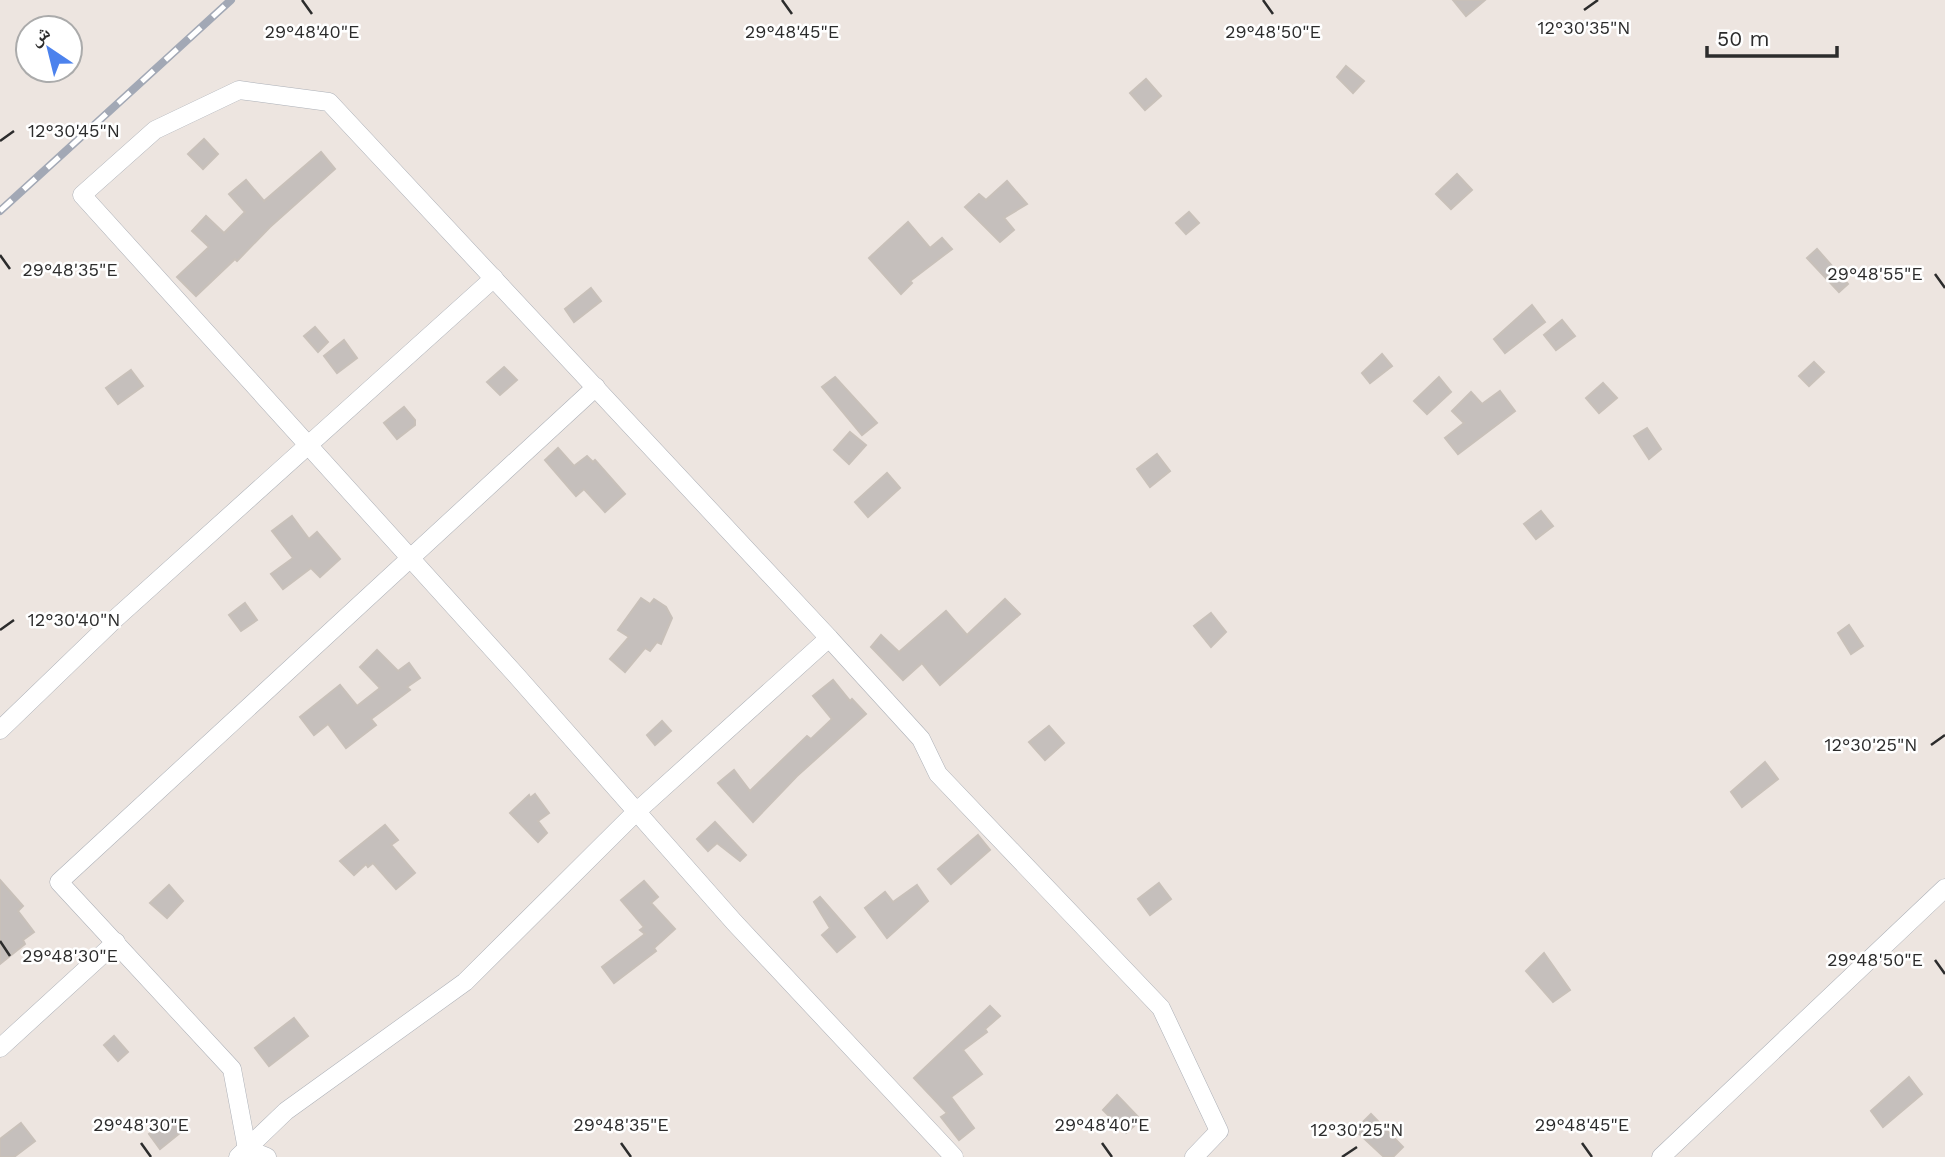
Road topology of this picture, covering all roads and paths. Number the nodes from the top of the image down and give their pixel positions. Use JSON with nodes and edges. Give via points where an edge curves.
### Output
{"nodes":[{"id":1,"x":494,"y":278,"type":"junction"},
{"id":2,"x":596,"y":387,"type":"junction"},
{"id":3,"x":307,"y":448,"type":"junction"},
{"id":4,"x":408,"y":557,"type":"junction"},
{"id":5,"x":829,"y":638,"type":"junction"},
{"id":6,"x":0,"y":730,"type":"edge"},
{"id":7,"x":635,"y":813,"type":"junction"},
{"id":8,"x":1945,"y":888,"type":"edge"},
{"id":9,"x":116,"y":942,"type":"junction"},
{"id":10,"x":0,"y":1048,"type":"edge"},
{"id":11,"x":242,"y":1153,"type":"edge"},
{"id":12,"x":267,"y":1157,"type":"edge"},
{"id":13,"x":954,"y":1157,"type":"edge"},
{"id":14,"x":1194,"y":1157,"type":"edge"},
{"id":15,"x":1661,"y":1157,"type":"edge"}],
"edges":[{"from":1,"to":2,"type":"street"},
{"from":1,"to":3,"type":"street"},
{"from":1,"to":3,"type":"street","via":[[328,103],[239,90],[155,130],[82,195]]},
{"from":2,"to":4,"type":"street"},
{"from":2,"to":5,"type":"street"},
{"from":3,"to":4,"type":"street"},
{"from":3,"to":6,"type":"street","via":[[115,619]]},
{"from":4,"to":7,"type":"street"},
{"from":4,"to":9,"type":"street","via":[[59,882]]},
{"from":5,"to":7,"type":"street"},
{"from":5,"to":14,"type":"street","via":[[921,739],[938,774],[1161,1008],[1219,1131]]},
{"from":7,"to":11,"type":"street","via":[[465,982],[286,1111]]},
{"from":7,"to":13,"type":"street"},
{"from":8,"to":15,"type":"street"},
{"from":9,"to":10,"type":"street"},
{"from":9,"to":11,"type":"street","via":[[232,1069]]},
{"from":11,"to":12,"type":"street"}]}
